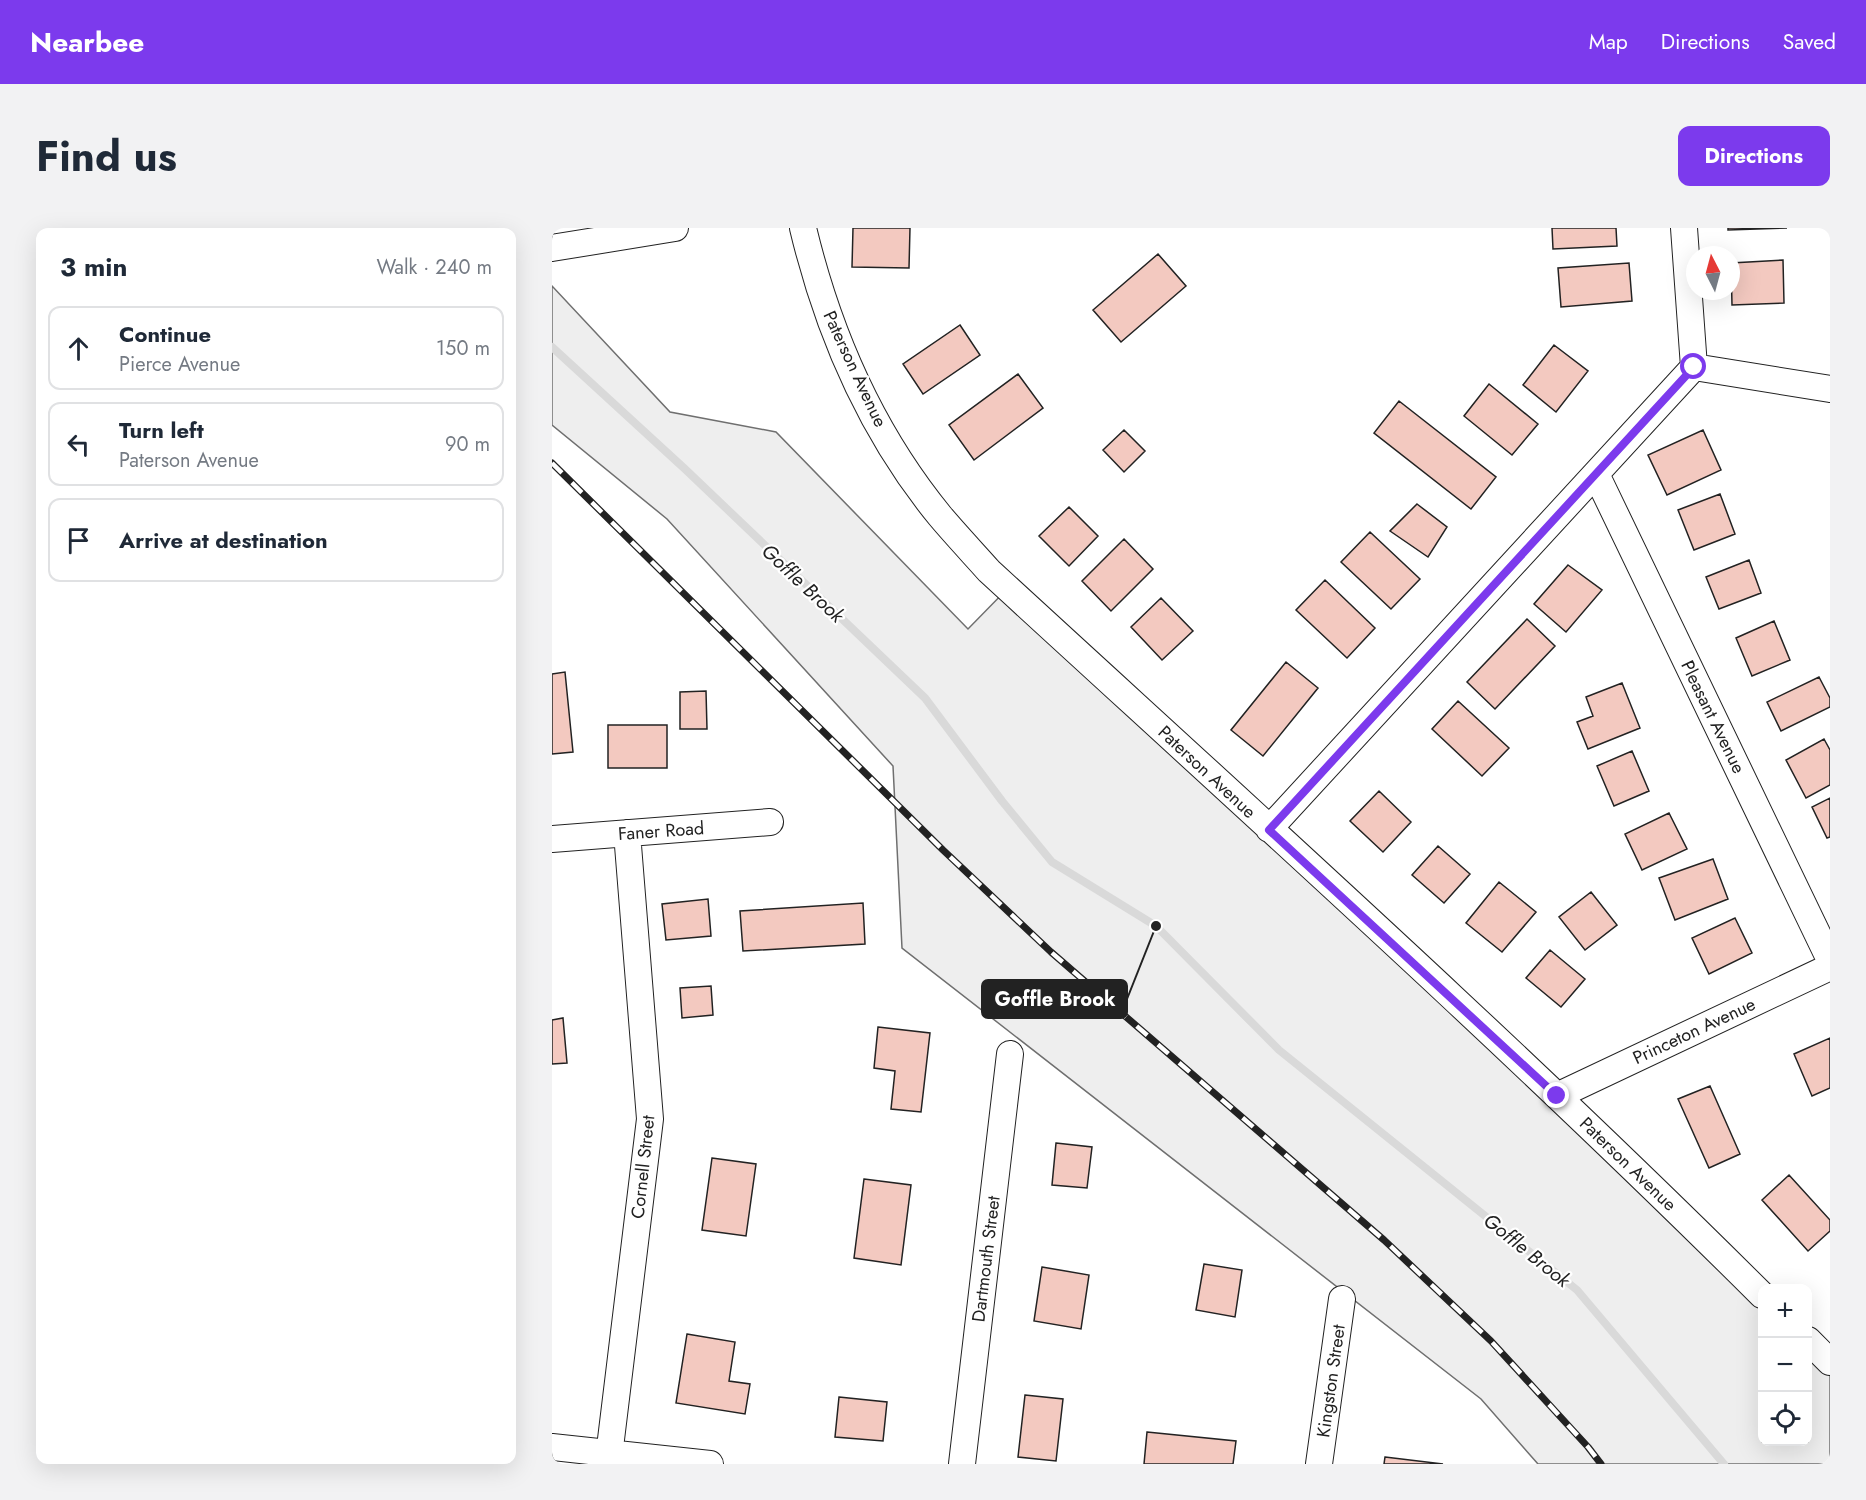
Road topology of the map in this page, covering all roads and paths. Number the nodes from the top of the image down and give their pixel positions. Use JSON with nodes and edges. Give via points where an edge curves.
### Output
{"nodes":[{"id":1,"x":675,"y":228,"type":"edge"},
{"id":2,"x":803,"y":228,"type":"edge"},
{"id":3,"x":1684,"y":228,"type":"edge"},
{"id":4,"x":552,"y":248,"type":"edge"},
{"id":5,"x":1694,"y":367,"type":"junction"},
{"id":6,"x":1830,"y":389,"type":"edge"},
{"id":7,"x":1596,"y":474,"type":"junction"},
{"id":8,"x":770,"y":822,"type":"dead end"},
{"id":9,"x":1269,"y":830,"type":"junction"},
{"id":10,"x":627,"y":833,"type":"junction"},
{"id":11,"x":552,"y":839,"type":"edge"},
{"id":12,"x":1830,"y":960,"type":"edge"},
{"id":13,"x":1830,"y":967,"type":"edge"},
{"id":14,"x":1010,"y":1054,"type":"dead end"},
{"id":15,"x":1557,"y":1096,"type":"junction"},
{"id":16,"x":1758,"y":1291,"type":"edge"},
{"id":17,"x":1342,"y":1299,"type":"dead end"},
{"id":18,"x":1812,"y":1344,"type":"edge"},
{"id":19,"x":1830,"y":1362,"type":"edge"},
{"id":20,"x":552,"y":1448,"type":"edge"},
{"id":21,"x":609,"y":1459,"type":"edge"},
{"id":22,"x":710,"y":1464,"type":"edge"},
{"id":23,"x":962,"y":1464,"type":"edge"},
{"id":24,"x":1319,"y":1464,"type":"edge"}],
"edges":[{"from":1,"to":4,"type":"street"},
{"from":2,"to":9,"type":"street","name":"Paterson Avenue","via":[[839,344],[865,400],[896,454],[939,515],[989,571]]},
{"from":3,"to":5,"type":"street"},
{"from":5,"to":6,"type":"street"},
{"from":5,"to":7,"type":"street"},
{"from":7,"to":9,"type":"street"},
{"from":7,"to":12,"type":"street","name":"Pleasant Avenue"},
{"from":8,"to":10,"type":"street","name":"Faner Road"},
{"from":9,"to":15,"type":"street","name":"Paterson Avenue"},
{"from":10,"to":11,"type":"street","name":"Faner Road"},
{"from":10,"to":21,"type":"street","name":"Cornell Street","via":[[650,1119]]},
{"from":13,"to":15,"type":"street","name":"Princeton Avenue"},
{"from":14,"to":23,"type":"street","name":"Dartmouth Street"},
{"from":15,"to":16,"type":"street","name":"Paterson Avenue"},
{"from":17,"to":24,"type":"street","name":"Kingston Street"},
{"from":18,"to":19,"type":"street"},
{"from":20,"to":21,"type":"street"},
{"from":21,"to":22,"type":"street"}]}
